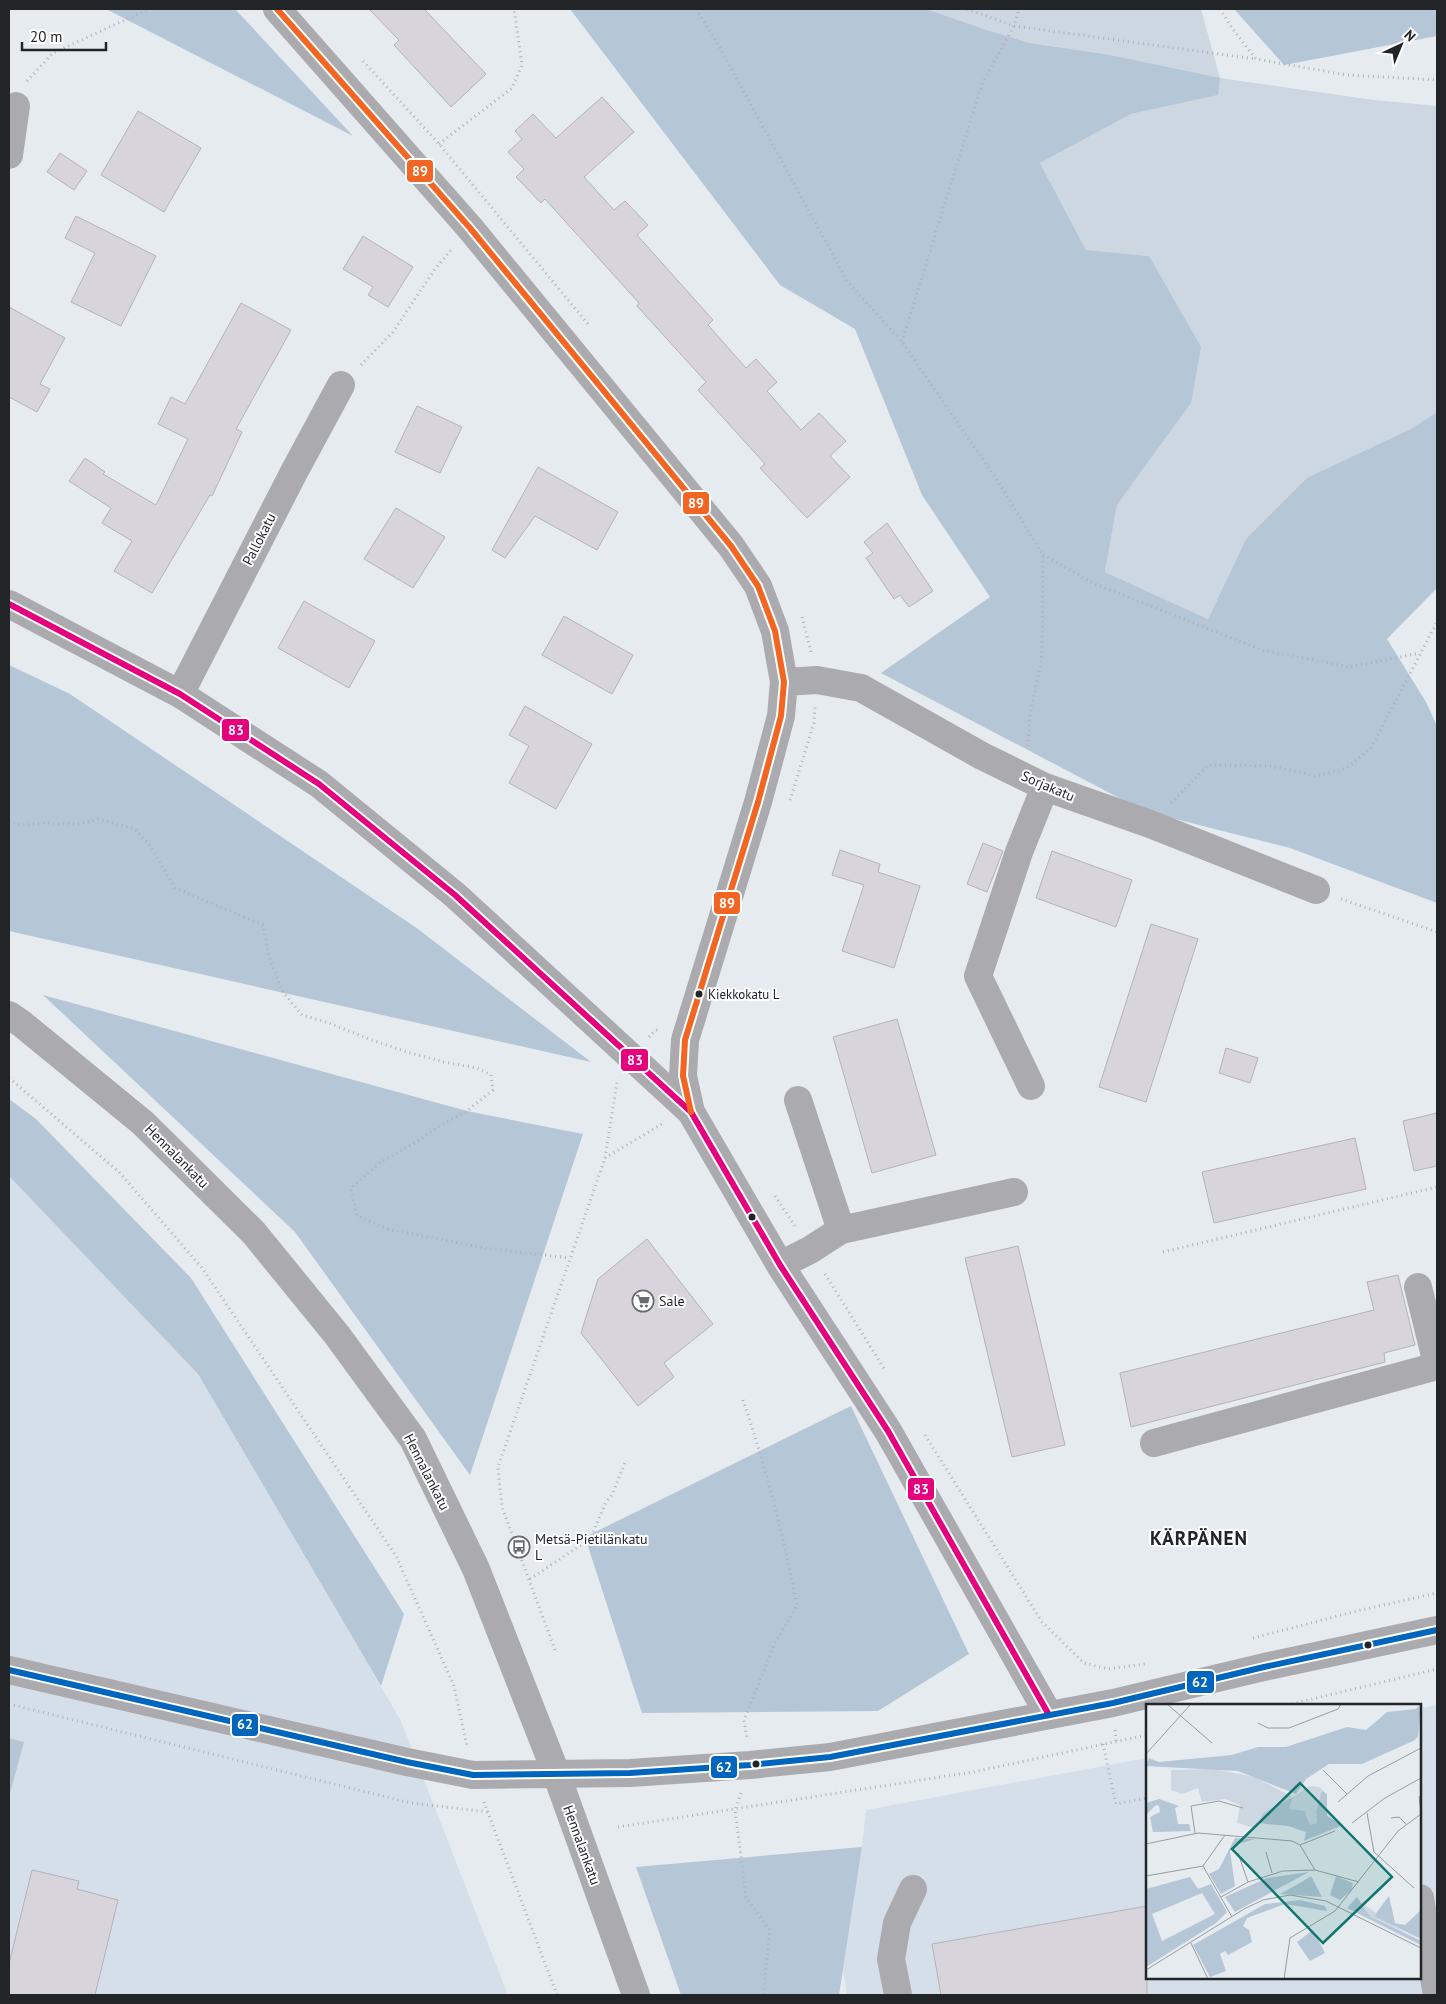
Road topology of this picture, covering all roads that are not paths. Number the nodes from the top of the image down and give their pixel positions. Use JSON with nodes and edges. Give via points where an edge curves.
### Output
{"nodes":[{"id":1,"x":277,"y":9,"type":"edge"},
{"id":2,"x":16,"y":106,"type":"road end"},
{"id":3,"x":9,"y":155,"type":"edge"},
{"id":4,"x":341,"y":385,"type":"road end"},
{"id":5,"x":9,"y":604,"type":"edge"},
{"id":6,"x":784,"y":682,"type":"junction"},
{"id":7,"x":180,"y":694,"type":"junction"},
{"id":8,"x":1036,"y":782,"type":"junction"},
{"id":9,"x":1316,"y":890,"type":"road end"},
{"id":10,"x":9,"y":1015,"type":"edge"},
{"id":11,"x":1031,"y":1086,"type":"dead end"},
{"id":12,"x":798,"y":1100,"type":"dead end"},
{"id":13,"x":691,"y":1112,"type":"junction"},
{"id":14,"x":1014,"y":1192,"type":"dead end"},
{"id":15,"x":841,"y":1230,"type":"junction"},
{"id":16,"x":780,"y":1265,"type":"junction"},
{"id":17,"x":1418,"y":1287,"type":"dead end"},
{"id":18,"x":1437,"y":1365,"type":"edge"},
{"id":19,"x":1154,"y":1442,"type":"dead end"},
{"id":20,"x":1437,"y":1630,"type":"edge"},
{"id":21,"x":9,"y":1670,"type":"edge"},
{"id":22,"x":1048,"y":1715,"type":"junction"},
{"id":23,"x":556,"y":1774,"type":"junction"},
{"id":24,"x":914,"y":1889,"type":"dead end"},
{"id":25,"x":1421,"y":1904,"type":"edge"},
{"id":26,"x":636,"y":1995,"type":"edge"},
{"id":27,"x":898,"y":1995,"type":"edge"},
{"id":28,"x":1436,"y":1995,"type":"edge"}],
"edges":[{"from":1,"to":6,"type":"street","via":[[470,228],[731,546],[758,586],[775,631]]},
{"from":2,"to":3,"type":"street"},
{"from":4,"to":7,"type":"street","name":"Pallokatu"},
{"from":5,"to":7,"type":"street"},
{"from":6,"to":8,"type":"street","name":"Sorjakatu","via":[[817,680],[861,688],[982,756]]},
{"from":6,"to":13,"type":"street","via":[[774,745],[685,1040],[683,1076]]},
{"from":7,"to":13,"type":"street","via":[[319,784],[454,895]]},
{"from":8,"to":9,"type":"street","name":"Sorjakatu"},
{"from":8,"to":11,"type":"street","via":[[1019,852],[978,976]]},
{"from":10,"to":23,"type":"street","name":"Hennalankatu","via":[[143,1123],[254,1233],[338,1335],[413,1439],[476,1570]]},
{"from":12,"to":15,"type":"street"},
{"from":13,"to":16,"type":"street"},
{"from":14,"to":15,"type":"street"},
{"from":15,"to":16,"type":"street"},
{"from":16,"to":22,"type":"street","via":[[888,1431]]},
{"from":17,"to":18,"type":"street"},
{"from":18,"to":19,"type":"street"},
{"from":20,"to":22,"type":"street","via":[[1113,1704]]},
{"from":21,"to":23,"type":"street","via":[[473,1775]]},
{"from":22,"to":23,"type":"street","via":[[830,1757],[630,1773]]},
{"from":23,"to":26,"type":"street","name":"Hennalankatu"},
{"from":24,"to":27,"type":"street","via":[[897,1922],[892,1958]]},
{"from":25,"to":28,"type":"street"}]}
